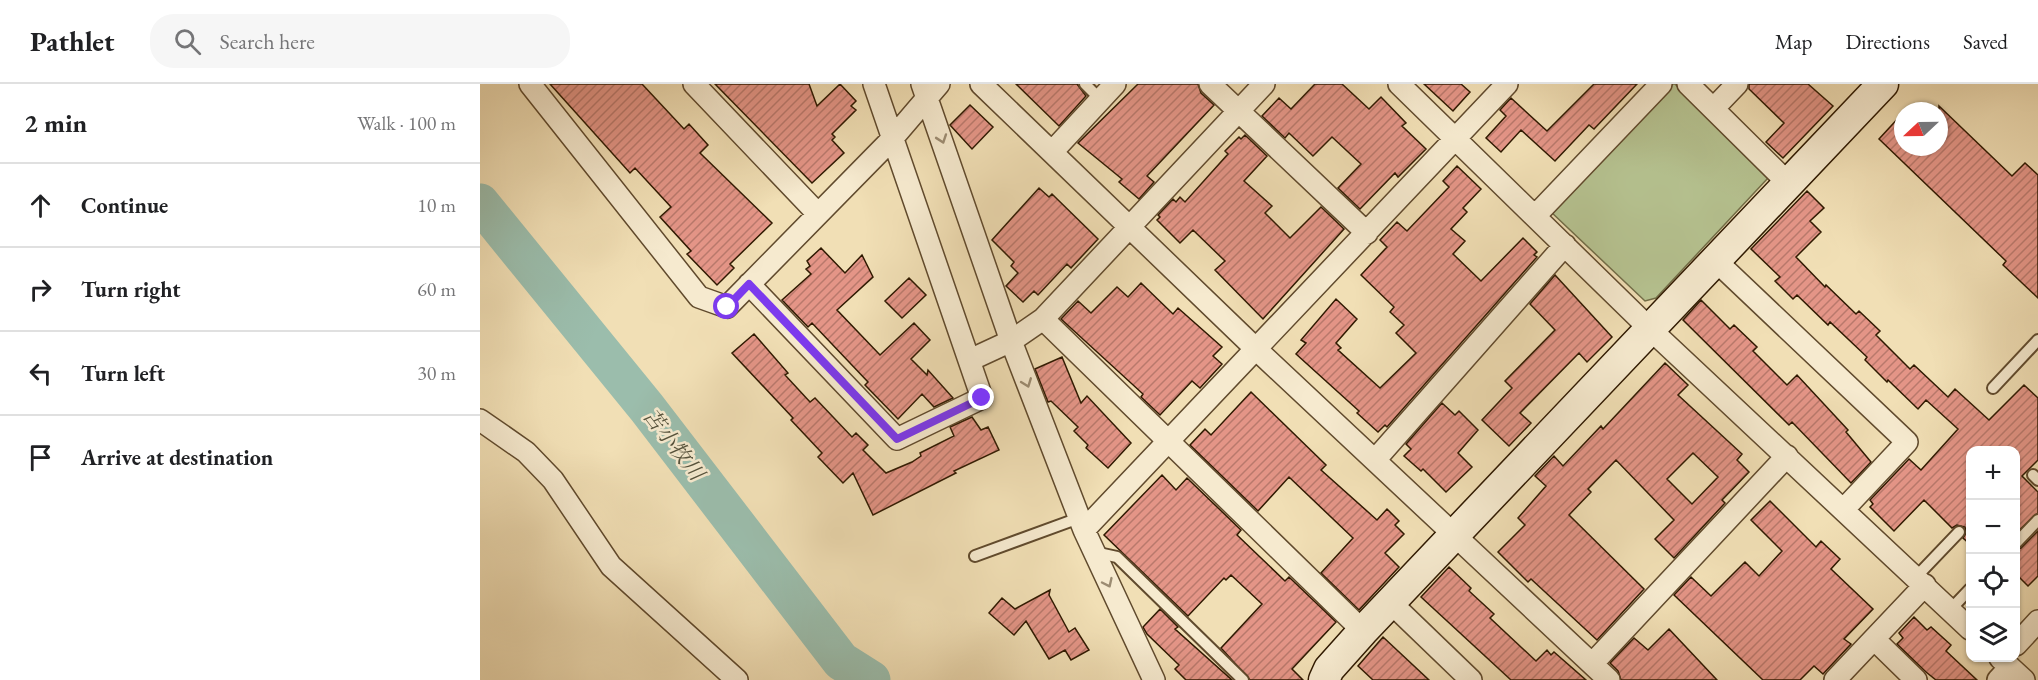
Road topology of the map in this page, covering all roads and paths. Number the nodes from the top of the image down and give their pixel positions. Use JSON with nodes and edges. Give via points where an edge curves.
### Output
{"nodes":[{"id":1,"x":530,"y":84,"type":"edge"},
{"id":2,"x":694,"y":84,"type":"edge"},
{"id":3,"x":874,"y":84,"type":"edge"},
{"id":4,"x":981,"y":84,"type":"edge"},
{"id":5,"x":1085,"y":84,"type":"edge"},
{"id":6,"x":1115,"y":84,"type":"edge"},
{"id":7,"x":1210,"y":84,"type":"edge"},
{"id":8,"x":1264,"y":84,"type":"edge"},
{"id":9,"x":1399,"y":84,"type":"edge"},
{"id":10,"x":1507,"y":84,"type":"edge"},
{"id":11,"x":1661,"y":84,"type":"edge"},
{"id":12,"x":1688,"y":84,"type":"edge"},
{"id":13,"x":1737,"y":84,"type":"edge"},
{"id":14,"x":1881,"y":85,"type":"edge"},
{"id":15,"x":929,"y":88,"type":"edge"},
{"id":16,"x":1101,"y":100,"type":"junction"},
{"id":17,"x":1714,"y":108,"type":"junction"},
{"id":18,"x":1239,"y":111,"type":"junction"},
{"id":19,"x":1456,"y":138,"type":"junction"},
{"id":20,"x":892,"y":139,"type":"junction"},
{"id":21,"x":1052,"y":152,"type":"junction"},
{"id":22,"x":1788,"y":183,"type":"junction"},
{"id":23,"x":818,"y":213,"type":"junction"},
{"id":24,"x":1536,"y":216,"type":"junction"},
{"id":25,"x":1129,"y":228,"type":"junction"},
{"id":26,"x":1367,"y":233,"type":"junction"},
{"id":27,"x":1565,"y":245,"type":"junction"},
{"id":28,"x":1715,"y":260,"type":"junction"},
{"id":29,"x":749,"y":284,"type":"junction"},
{"id":30,"x":1043,"y":319,"type":"junction"},
{"id":31,"x":1650,"y":329,"type":"junction"},
{"id":32,"x":2038,"y":340,"type":"edge"},
{"id":33,"x":1011,"y":341,"type":"junction"},
{"id":34,"x":1257,"y":349,"type":"junction"},
{"id":35,"x":970,"y":360,"type":"junction"},
{"id":36,"x":1993,"y":388,"type":"dead end"},
{"id":37,"x":480,"y":420,"type":"edge"},
{"id":38,"x":1168,"y":443,"type":"junction"},
{"id":39,"x":1787,"y":456,"type":"junction"},
{"id":40,"x":1375,"y":460,"type":"junction"},
{"id":41,"x":1844,"y":509,"type":"junction"},
{"id":42,"x":2038,"y":520,"type":"edge"},
{"id":43,"x":1081,"y":524,"type":"junction"},
{"id":44,"x":1959,"y":532,"type":"dead end"},
{"id":45,"x":1456,"y":535,"type":"junction"},
{"id":46,"x":2020,"y":539,"type":"edge"},
{"id":47,"x":1094,"y":552,"type":"junction"},
{"id":48,"x":975,"y":556,"type":"dead end"},
{"id":49,"x":1921,"y":581,"type":"junction"},
{"id":50,"x":1966,"y":594,"type":"edge"},
{"id":51,"x":1390,"y":602,"type":"junction"},
{"id":52,"x":1950,"y":610,"type":"junction"},
{"id":53,"x":2038,"y":621,"type":"edge"},
{"id":54,"x":1966,"y":624,"type":"edge"},
{"id":55,"x":1363,"y":631,"type":"junction"},
{"id":56,"x":1874,"y":639,"type":"junction"},
{"id":57,"x":1592,"y":664,"type":"junction"},
{"id":58,"x":2008,"y":664,"type":"edge"},
{"id":59,"x":1317,"y":678,"type":"edge"},
{"id":60,"x":737,"y":680,"type":"edge"},
{"id":61,"x":1154,"y":680,"type":"edge"},
{"id":62,"x":1243,"y":680,"type":"edge"},
{"id":63,"x":1471,"y":680,"type":"edge"},
{"id":64,"x":1609,"y":680,"type":"edge"},
{"id":65,"x":1835,"y":680,"type":"edge"},
{"id":66,"x":1916,"y":680,"type":"edge"}],
"edges":[{"from":1,"to":29,"type":"street","via":[[699,297],[727,307]]},
{"from":2,"to":23,"type":"street"},
{"from":3,"to":20,"type":"street"},
{"from":4,"to":21,"type":"street"},
{"from":5,"to":16,"type":"lane"},
{"from":6,"to":16,"type":"street"},
{"from":7,"to":18,"type":"street"},
{"from":8,"to":18,"type":"street"},
{"from":9,"to":19,"type":"street"},
{"from":10,"to":19,"type":"street"},
{"from":11,"to":24,"type":"street"},
{"from":12,"to":17,"type":"street"},
{"from":13,"to":17,"type":"street"},
{"from":14,"to":22,"type":"street"},
{"from":15,"to":20,"type":"street"},
{"from":15,"to":33,"type":"street","one_way":true},
{"from":16,"to":21,"type":"street"},
{"from":17,"to":22,"type":"street"},
{"from":18,"to":25,"type":"street"},
{"from":18,"to":26,"type":"street"},
{"from":19,"to":24,"type":"street"},
{"from":19,"to":26,"type":"street"},
{"from":20,"to":23,"type":"street"},
{"from":20,"to":35,"type":"street"},
{"from":21,"to":25,"type":"street"},
{"from":22,"to":28,"type":"street"},
{"from":23,"to":29,"type":"street"},
{"from":24,"to":27,"type":"street"},
{"from":25,"to":30,"type":"street"},
{"from":25,"to":34,"type":"street"},
{"from":26,"to":34,"type":"street"},
{"from":27,"to":31,"type":"street"},
{"from":27,"to":40,"type":"street"},
{"from":28,"to":31,"type":"street"},
{"from":28,"to":41,"type":"street","via":[[1907,442]]},
{"from":29,"to":35,"type":"street","via":[[897,439],[982,398]]},
{"from":30,"to":33,"type":"street"},
{"from":30,"to":38,"type":"street"},
{"from":31,"to":39,"type":"street"},
{"from":31,"to":45,"type":"street"},
{"from":32,"to":36,"type":"lane"},
{"from":33,"to":35,"type":"street"},
{"from":33,"to":43,"type":"street","one_way":true},
{"from":34,"to":38,"type":"street"},
{"from":34,"to":40,"type":"street"},
{"from":37,"to":60,"type":"street","via":[[526,452],[553,480],[611,566]]},
{"from":38,"to":43,"type":"street"},
{"from":38,"to":55,"type":"street"},
{"from":39,"to":41,"type":"street"},
{"from":39,"to":57,"type":"street"},
{"from":40,"to":45,"type":"street"},
{"from":41,"to":49,"type":"street"},
{"from":42,"to":46,"type":"lane"},
{"from":43,"to":47,"type":"street"},
{"from":43,"to":48,"type":"lane"},
{"from":44,"to":49,"type":"lane"},
{"from":45,"to":51,"type":"street"},
{"from":45,"to":57,"type":"street"},
{"from":47,"to":61,"type":"street","one_way":true},
{"from":47,"to":62,"type":"lane","via":[[1117,557]]},
{"from":49,"to":52,"type":"street"},
{"from":49,"to":56,"type":"street"},
{"from":50,"to":52,"type":"lane"},
{"from":51,"to":55,"type":"street"},
{"from":51,"to":63,"type":"street"},
{"from":52,"to":54,"type":"street"},
{"from":53,"to":58,"type":"street"},
{"from":55,"to":59,"type":"street"},
{"from":56,"to":65,"type":"street"},
{"from":56,"to":66,"type":"street"},
{"from":57,"to":64,"type":"street"}]}
